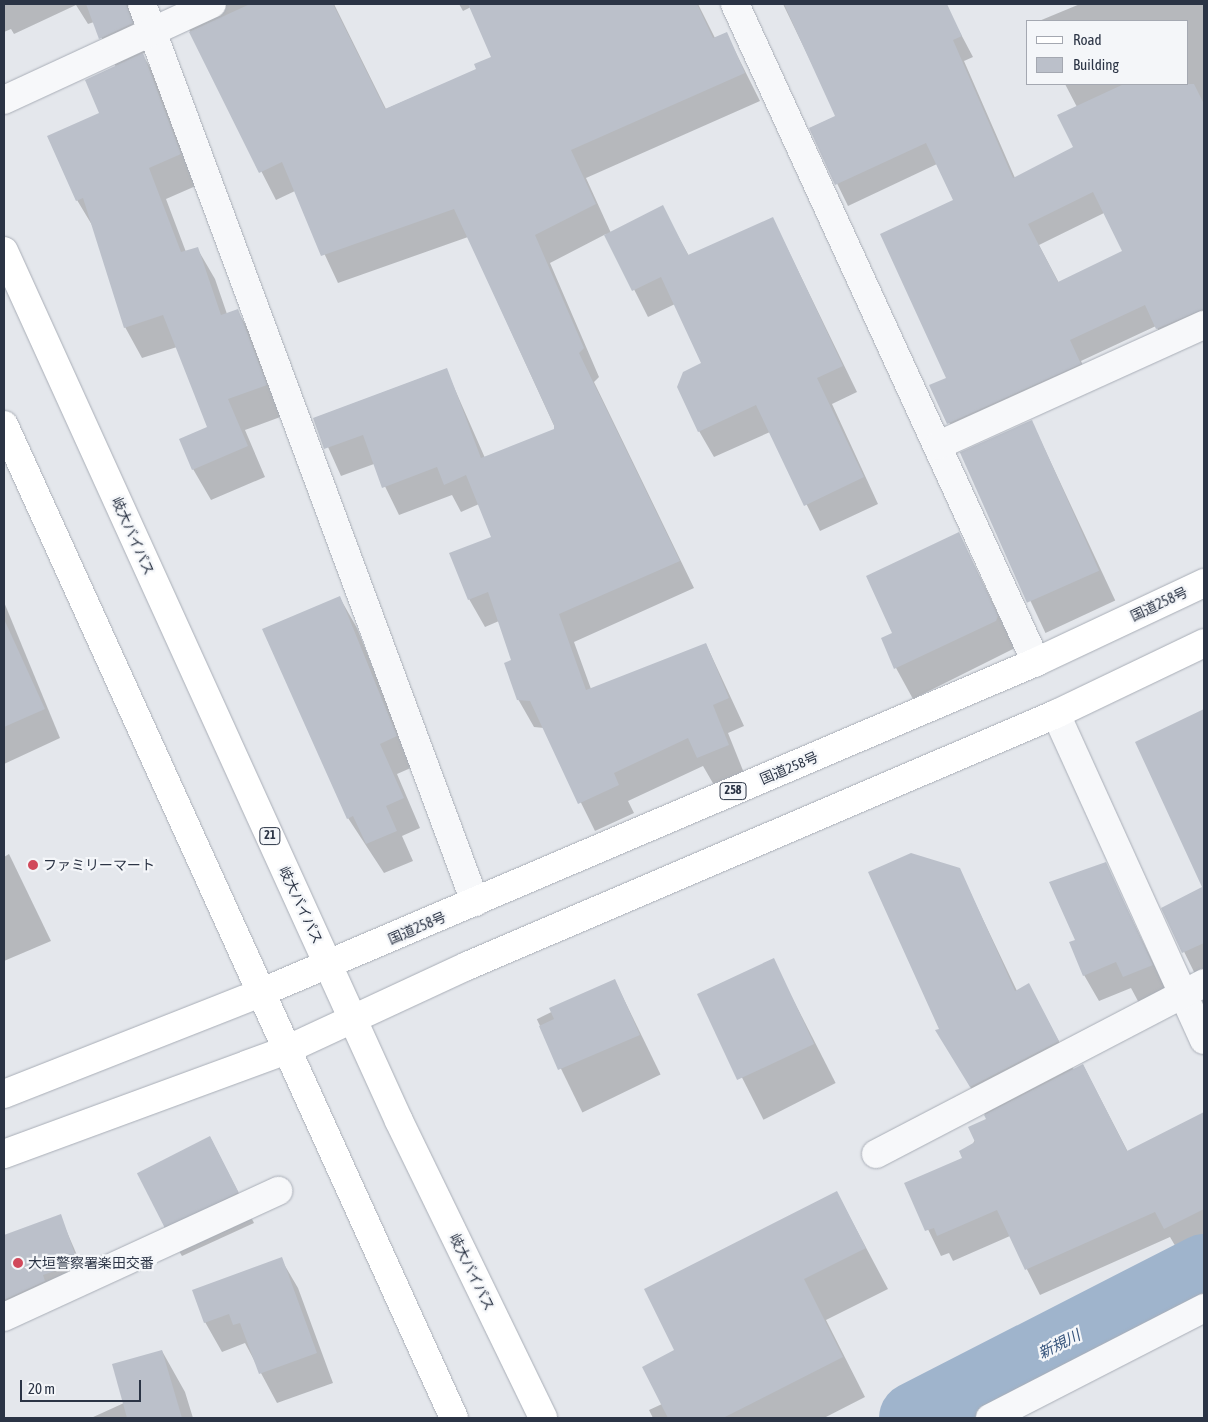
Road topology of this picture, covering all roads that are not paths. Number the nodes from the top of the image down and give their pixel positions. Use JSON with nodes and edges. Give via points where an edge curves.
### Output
{"nodes":[{"id":1,"x":142,"y":4,"type":"edge"},
{"id":2,"x":212,"y":4,"type":"edge"},
{"id":3,"x":735,"y":4,"type":"edge"},
{"id":4,"x":152,"y":31,"type":"junction"},
{"id":5,"x":4,"y":100,"type":"edge"},
{"id":6,"x":4,"y":251,"type":"edge"},
{"id":7,"x":1204,"y":325,"type":"edge"},
{"id":8,"x":4,"y":425,"type":"edge"},
{"id":9,"x":939,"y":445,"type":"junction"},
{"id":10,"x":1204,"y":583,"type":"edge"},
{"id":11,"x":1204,"y":643,"type":"edge"},
{"id":12,"x":1036,"y":662,"type":"junction"},
{"id":13,"x":1056,"y":714,"type":"junction"},
{"id":14,"x":475,"y":902,"type":"junction"},
{"id":15,"x":328,"y":965,"type":"junction"},
{"id":16,"x":1194,"y":988,"type":"edge"},
{"id":17,"x":260,"y":993,"type":"junction"},
{"id":18,"x":352,"y":1018,"type":"junction"},
{"id":19,"x":1204,"y":1040,"type":"edge"},
{"id":20,"x":286,"y":1050,"type":"junction"},
{"id":21,"x":4,"y":1094,"type":"edge"},
{"id":22,"x":4,"y":1154,"type":"edge"},
{"id":23,"x":876,"y":1154,"type":"dead end"},
{"id":24,"x":278,"y":1191,"type":"dead end"},
{"id":25,"x":1204,"y":1308,"type":"edge"},
{"id":26,"x":4,"y":1317,"type":"edge"},
{"id":27,"x":454,"y":1418,"type":"edge"},
{"id":28,"x":542,"y":1418,"type":"edge"},
{"id":29,"x":990,"y":1418,"type":"edge"}],
"edges":[{"from":1,"to":4,"type":"street"},
{"from":2,"to":4,"type":"street"},
{"from":3,"to":9,"type":"street"},
{"from":4,"to":5,"type":"street"},
{"from":4,"to":14,"type":"street"},
{"from":6,"to":15,"type":"main road","name":"岐大バイパス","number":"21"},
{"from":7,"to":9,"type":"street"},
{"from":8,"to":17,"type":"main road"},
{"from":9,"to":12,"type":"street"},
{"from":10,"to":12,"type":"main road","name":"国道258号","number":"258"},
{"from":11,"to":13,"type":"main road"},
{"from":12,"to":14,"type":"main road","name":"国道258号","number":"258"},
{"from":13,"to":16,"type":"street"},
{"from":13,"to":18,"type":"main road"},
{"from":14,"to":15,"type":"main road","name":"国道258号","number":"258"},
{"from":15,"to":17,"type":"main road","name":"国道258号","number":"258"},
{"from":15,"to":18,"type":"main road","name":"岐大バイパス","number":"21"},
{"from":16,"to":19,"type":"street"},
{"from":16,"to":23,"type":"street"},
{"from":17,"to":20,"type":"main road"},
{"from":17,"to":21,"type":"main road","name":"国道258号"},
{"from":18,"to":20,"type":"main road"},
{"from":18,"to":28,"type":"main road","name":"岐大バイパス","number":"21"},
{"from":20,"to":22,"type":"main road"},
{"from":20,"to":27,"type":"main road"},
{"from":24,"to":26,"type":"street"},
{"from":25,"to":29,"type":"street"}]}
